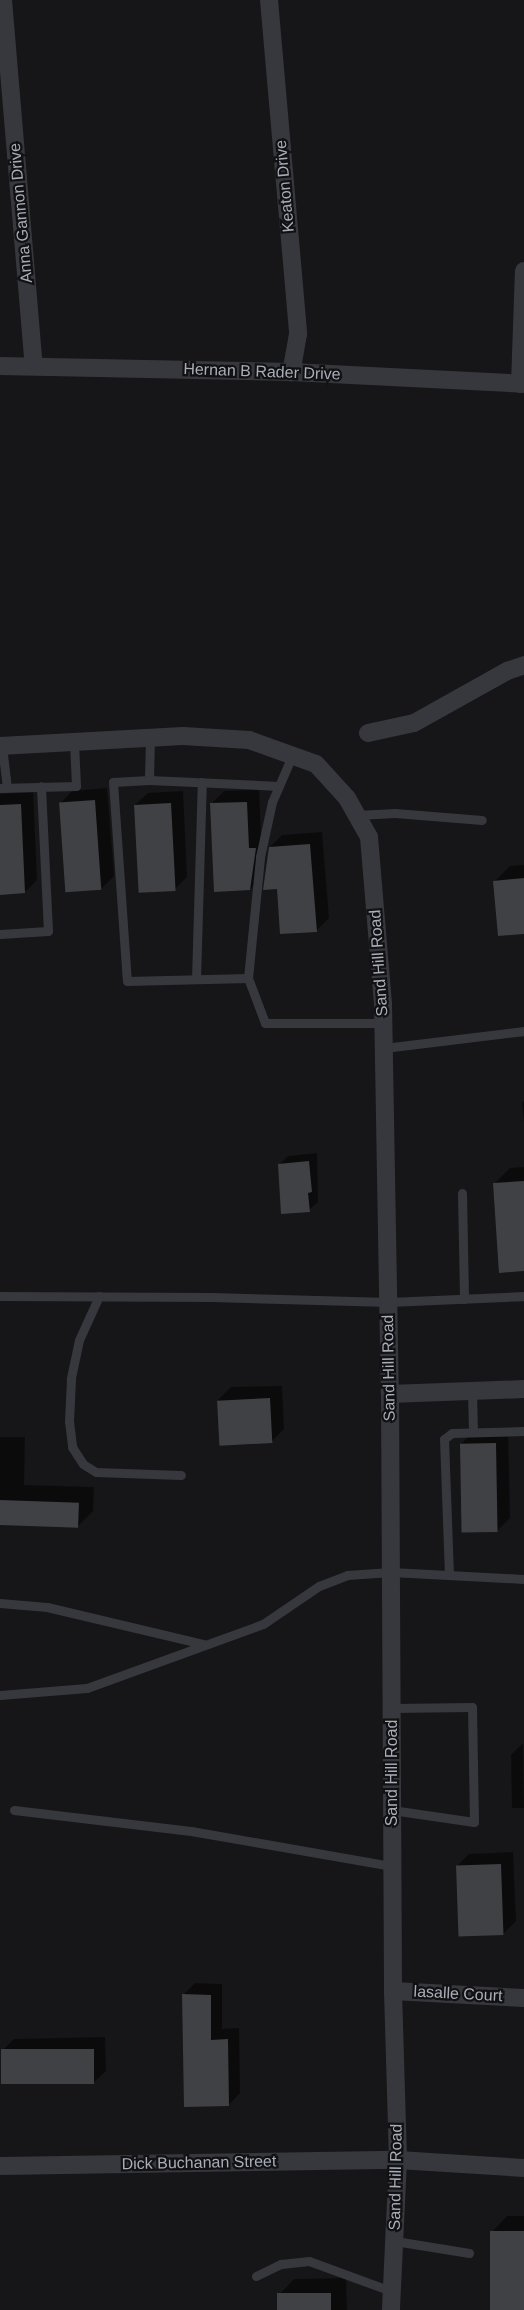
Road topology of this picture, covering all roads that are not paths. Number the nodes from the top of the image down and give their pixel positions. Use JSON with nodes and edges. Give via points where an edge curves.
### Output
{"nodes":[{"id":1,"x":3,"y":0,"type":"edge"},
{"id":2,"x":269,"y":0,"type":"edge"},
{"id":3,"x":524,"y":271,"type":"edge"},
{"id":4,"x":0,"y":366,"type":"edge"},
{"id":5,"x":34,"y":366,"type":"junction"},
{"id":6,"x":291,"y":372,"type":"junction"},
{"id":7,"x":522,"y":384,"type":"edge"},
{"id":8,"x":524,"y":665,"type":"edge"},
{"id":9,"x":368,"y":733,"type":"dead end"},
{"id":10,"x":150,"y":738,"type":"junction"},
{"id":11,"x":74,"y":742,"type":"junction"},
{"id":12,"x":1,"y":746,"type":"edge"},
{"id":13,"x":292,"y":756,"type":"junction"},
{"id":14,"x":149,"y":780,"type":"junction"},
{"id":15,"x":202,"y":782,"type":"junction"},
{"id":16,"x":41,"y":786,"type":"junction"},
{"id":17,"x":279,"y":786,"type":"junction"},
{"id":18,"x":4,"y":788,"type":"edge"},
{"id":19,"x":356,"y":815,"type":"junction"},
{"id":20,"x":482,"y":820,"type":"dead end"},
{"id":21,"x":0,"y":934,"type":"edge"},
{"id":22,"x":248,"y":978,"type":"junction"},
{"id":23,"x":196,"y":979,"type":"junction"},
{"id":24,"x":383,"y":1023,"type":"junction"},
{"id":25,"x":524,"y":1031,"type":"edge"},
{"id":26,"x":384,"y":1048,"type":"junction"},
{"id":27,"x":462,"y":1193,"type":"dead end"},
{"id":28,"x":0,"y":1296,"type":"edge"},
{"id":29,"x":99,"y":1296,"type":"junction"},
{"id":30,"x":524,"y":1296,"type":"edge"},
{"id":31,"x":464,"y":1298,"type":"junction"},
{"id":32,"x":389,"y":1302,"type":"junction"},
{"id":33,"x":524,"y":1389,"type":"edge"},
{"id":34,"x":472,"y":1391,"type":"junction"},
{"id":35,"x":390,"y":1394,"type":"junction"},
{"id":36,"x":524,"y":1431,"type":"edge"},
{"id":37,"x":472,"y":1432,"type":"junction"},
{"id":38,"x":181,"y":1475,"type":"dead end"},
{"id":39,"x":391,"y":1572,"type":"junction"},
{"id":40,"x":449,"y":1575,"type":"junction"},
{"id":41,"x":524,"y":1579,"type":"edge"},
{"id":42,"x":0,"y":1603,"type":"edge"},
{"id":43,"x":204,"y":1644,"type":"junction"},
{"id":44,"x":0,"y":1695,"type":"edge"},
{"id":45,"x":392,"y":1708,"type":"junction"},
{"id":46,"x":14,"y":1810,"type":"dead end"},
{"id":47,"x":392,"y":1810,"type":"junction"},
{"id":48,"x":392,"y":1866,"type":"junction"},
{"id":49,"x":393,"y":1991,"type":"junction"},
{"id":50,"x":524,"y":1998,"type":"edge"},
{"id":51,"x":398,"y":2160,"type":"junction"},
{"id":52,"x":0,"y":2166,"type":"edge"},
{"id":53,"x":524,"y":2168,"type":"edge"},
{"id":54,"x":395,"y":2241,"type":"junction"},
{"id":55,"x":470,"y":2253,"type":"dead end"},
{"id":56,"x":256,"y":2276,"type":"dead end"},
{"id":57,"x":391,"y":2291,"type":"junction"},
{"id":58,"x":391,"y":2310,"type":"edge"}],
"edges":[{"from":1,"to":5,"type":"street","name":"Anna Gannon Drive"},
{"from":2,"to":6,"type":"street","name":"Keaton Drive","via":[[298,334]]},
{"from":3,"to":7,"type":"street"},
{"from":4,"to":5,"type":"street","name":"Hernan B Rader Drive"},
{"from":5,"to":6,"type":"street","name":"Hernan B Rader Drive"},
{"from":6,"to":7,"type":"street","name":"Hernan B Rader Drive"},
{"from":8,"to":9,"type":"street","via":[[507,671],[414,723]]},
{"from":10,"to":11,"type":"street","name":"Sand Hill Road"},
{"from":10,"to":13,"type":"street","name":"Sand Hill Road","via":[[183,736],[249,740]]},
{"from":10,"to":14,"type":"lane"},
{"from":11,"to":12,"type":"street","name":"Sand Hill Road"},
{"from":11,"to":16,"type":"lane","via":[[76,786]]},
{"from":12,"to":18,"type":"lane"},
{"from":13,"to":17,"type":"lane"},
{"from":13,"to":19,"type":"street","name":"Sand Hill Road","via":[[316,764],[347,798]]},
{"from":14,"to":15,"type":"lane"},
{"from":14,"to":23,"type":"lane","via":[[113,782],[127,980]]},
{"from":15,"to":17,"type":"lane"},
{"from":15,"to":23,"type":"lane"},
{"from":16,"to":18,"type":"lane"},
{"from":16,"to":21,"type":"lane","via":[[48,932]]},
{"from":17,"to":22,"type":"lane","via":[[260,857]]},
{"from":19,"to":20,"type":"lane","via":[[395,813]]},
{"from":19,"to":24,"type":"street","name":"Sand Hill Road","via":[[369,838]]},
{"from":22,"to":23,"type":"lane"},
{"from":22,"to":24,"type":"lane","via":[[265,1023]]},
{"from":24,"to":26,"type":"street","name":"Sand Hill Road"},
{"from":25,"to":26,"type":"lane"},
{"from":26,"to":32,"type":"street","name":"Sand Hill Road"},
{"from":27,"to":31,"type":"lane"},
{"from":28,"to":29,"type":"lane"},
{"from":29,"to":32,"type":"lane"},
{"from":29,"to":38,"type":"lane","via":[[79,1340],[71,1379],[69,1421],[72,1447],[83,1464],[96,1472]]},
{"from":30,"to":31,"type":"lane"},
{"from":31,"to":32,"type":"lane"},
{"from":32,"to":35,"type":"street","name":"Sand Hill Road"},
{"from":33,"to":34,"type":"street"},
{"from":34,"to":35,"type":"street"},
{"from":34,"to":37,"type":"lane"},
{"from":35,"to":39,"type":"street","name":"Sand Hill Road"},
{"from":36,"to":37,"type":"lane"},
{"from":37,"to":40,"type":"lane","via":[[452,1433],[444,1438]]},
{"from":39,"to":40,"type":"lane"},
{"from":39,"to":43,"type":"lane","via":[[347,1575],[319,1586],[263,1624]]},
{"from":39,"to":45,"type":"street","name":"Sand Hill Road"},
{"from":40,"to":41,"type":"lane"},
{"from":42,"to":43,"type":"lane","via":[[47,1607]]},
{"from":43,"to":44,"type":"lane","via":[[87,1688]]},
{"from":45,"to":47,"type":"street","name":"Sand Hill Road"},
{"from":45,"to":47,"type":"lane","via":[[472,1707],[474,1822]]},
{"from":46,"to":48,"type":"lane","via":[[191,1831]]},
{"from":47,"to":48,"type":"street","name":"Sand Hill Road"},
{"from":48,"to":49,"type":"street","name":"Sand Hill Road"},
{"from":49,"to":50,"type":"street","name":"lasalle Court"},
{"from":49,"to":51,"type":"street","name":"Sand Hill Road"},
{"from":51,"to":52,"type":"street","name":"Dick Buchanan Street"},
{"from":51,"to":53,"type":"street","name":"Dick Buchanan Street"},
{"from":51,"to":54,"type":"street","name":"Sand Hill Road"},
{"from":54,"to":55,"type":"lane"},
{"from":54,"to":57,"type":"street","name":"Sand Hill Road"},
{"from":56,"to":57,"type":"lane","via":[[281,2264],[309,2261]]},
{"from":57,"to":58,"type":"street","name":"Sand Hill Road"}]}
